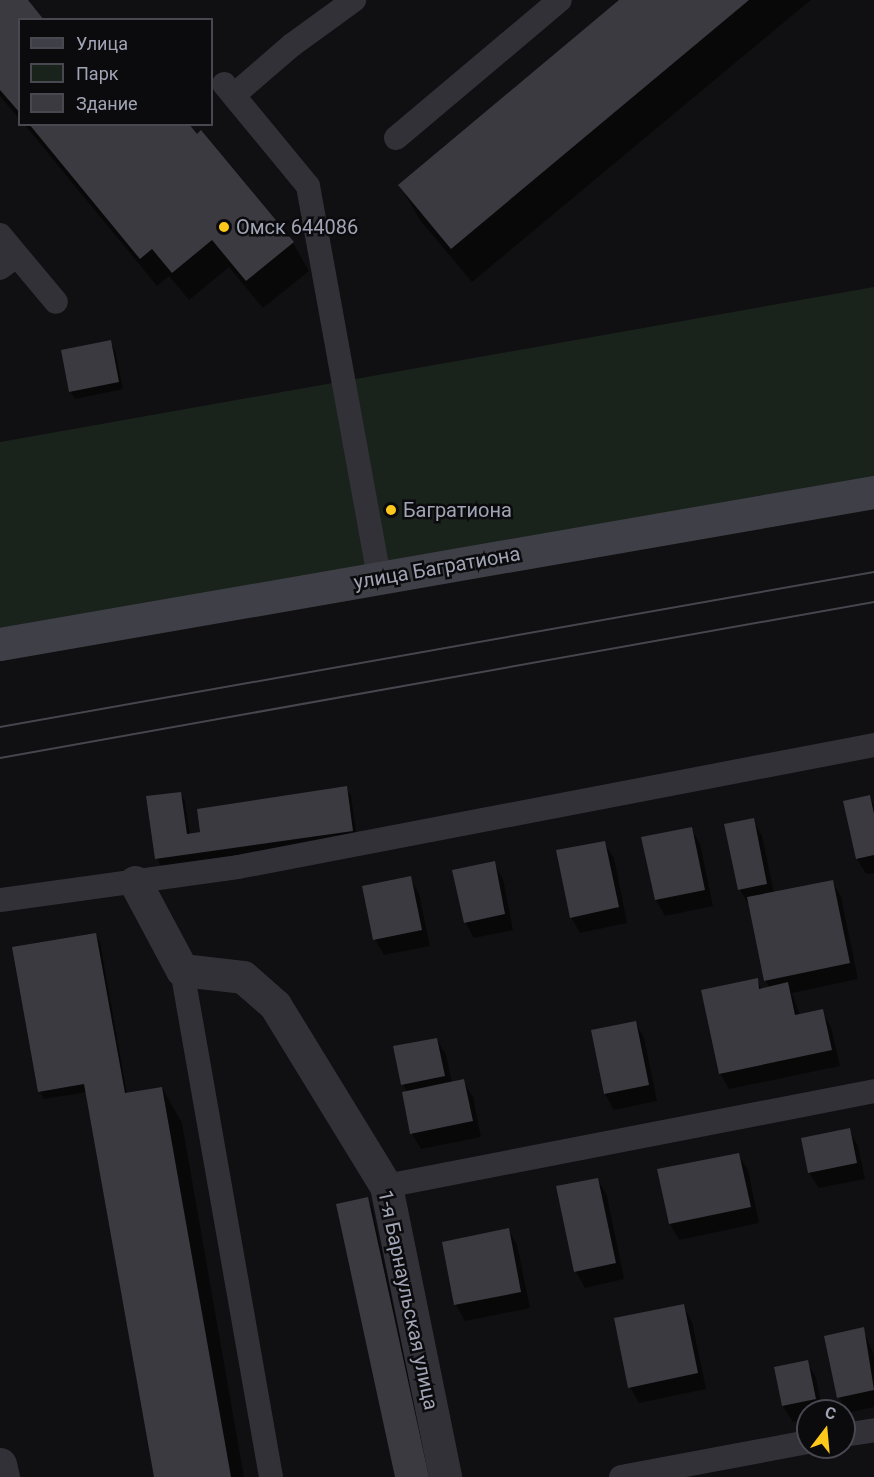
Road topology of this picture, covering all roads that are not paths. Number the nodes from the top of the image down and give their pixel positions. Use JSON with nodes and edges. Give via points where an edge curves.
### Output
{"nodes":[{"id":1,"x":354,"y":0,"type":"edge"},
{"id":2,"x":560,"y":0,"type":"edge"},
{"id":3,"x":396,"y":138,"type":"dead end"},
{"id":4,"x":0,"y":235,"type":"edge"},
{"id":5,"x":8,"y":262,"type":"edge"},
{"id":6,"x":56,"y":302,"type":"dead end"},
{"id":7,"x":874,"y":492,"type":"edge"},
{"id":8,"x":379,"y":578,"type":"junction"},
{"id":9,"x":0,"y":644,"type":"edge"},
{"id":10,"x":874,"y":745,"type":"edge"},
{"id":11,"x":135,"y":882,"type":"junction"},
{"id":12,"x":0,"y":900,"type":"edge"},
{"id":13,"x":182,"y":970,"type":"junction"},
{"id":14,"x":874,"y":1091,"type":"edge"},
{"id":15,"x":387,"y":1186,"type":"junction"},
{"id":16,"x":874,"y":1430,"type":"edge"},
{"id":17,"x":856,"y":1433,"type":"edge"},
{"id":18,"x":796,"y":1444,"type":"edge"},
{"id":19,"x":0,"y":1464,"type":"edge"},
{"id":20,"x":3,"y":1477,"type":"edge"},
{"id":21,"x":271,"y":1477,"type":"edge"},
{"id":22,"x":445,"y":1477,"type":"edge"},
{"id":23,"x":621,"y":1477,"type":"edge"}],
"edges":[{"from":1,"to":8,"type":"lane","via":[[229,90],[308,186]]},
{"from":2,"to":3,"type":"lane"},
{"from":4,"to":5,"type":"lane"},
{"from":5,"to":6,"type":"lane"},
{"from":7,"to":8,"type":"street","name":"улица Багратиона"},
{"from":8,"to":9,"type":"street","name":"улица Багратиона"},
{"from":10,"to":11,"type":"lane","via":[[249,865]]},
{"from":11,"to":12,"type":"lane"},
{"from":11,"to":13,"type":"street"},
{"from":13,"to":15,"type":"street","name":"1-я Барнаульская улица","via":[[243,977],[275,1005]]},
{"from":13,"to":21,"type":"lane"},
{"from":14,"to":15,"type":"lane"},
{"from":15,"to":22,"type":"street","name":"1-я Барнаульская улица"},
{"from":16,"to":17,"type":"lane"},
{"from":18,"to":23,"type":"lane"},
{"from":19,"to":20,"type":"street"}]}
